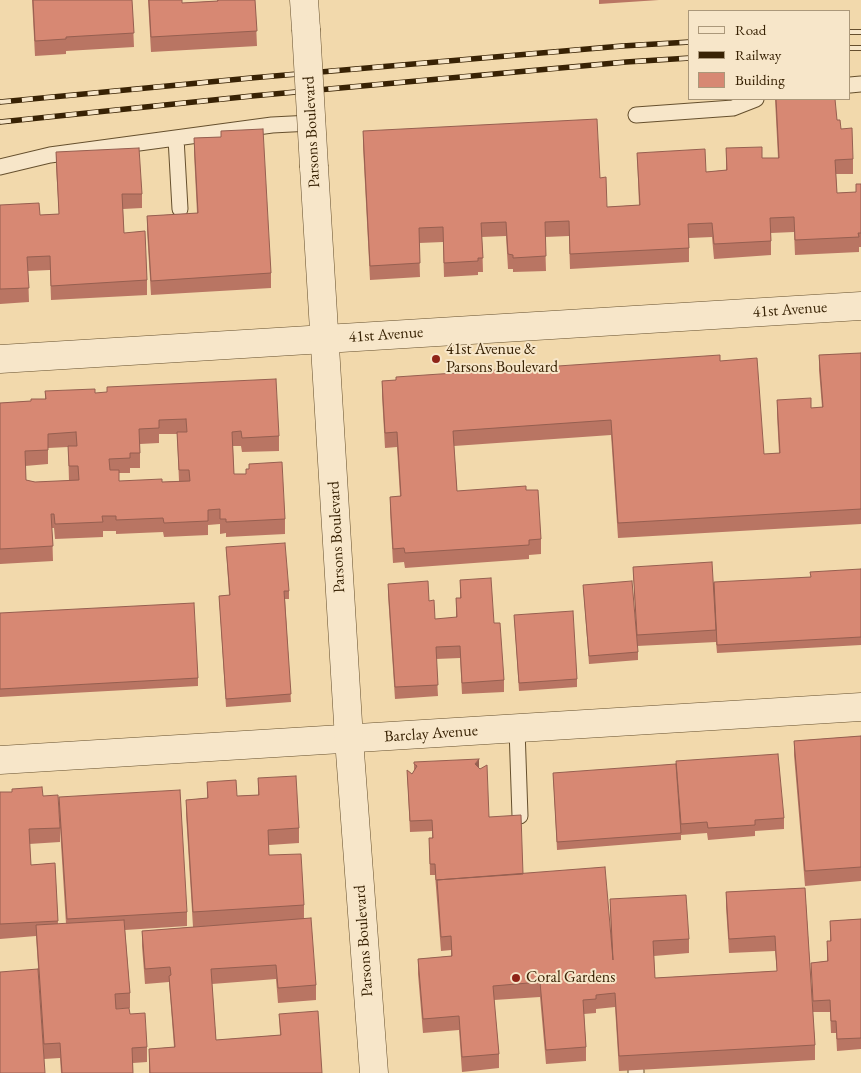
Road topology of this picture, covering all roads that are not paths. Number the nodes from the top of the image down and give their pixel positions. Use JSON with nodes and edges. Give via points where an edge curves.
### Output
{"nodes":[{"id":1,"x":304,"y":0,"type":"edge"},
{"id":2,"x":753,"y":100,"type":"edge"},
{"id":3,"x":636,"y":115,"type":"dead end"},
{"id":4,"x":311,"y":123,"type":"junction"},
{"id":5,"x":176,"y":138,"type":"junction"},
{"id":6,"x":0,"y":167,"type":"edge"},
{"id":7,"x":180,"y":209,"type":"dead end"},
{"id":8,"x":861,"y":306,"type":"edge"},
{"id":9,"x":325,"y":339,"type":"junction"},
{"id":10,"x":0,"y":359,"type":"edge"},
{"id":11,"x":861,"y":707,"type":"edge"},
{"id":12,"x":517,"y":728,"type":"junction"},
{"id":13,"x":349,"y":739,"type":"junction"},
{"id":14,"x":0,"y":760,"type":"edge"},
{"id":15,"x":520,"y":816,"type":"edge"},
{"id":16,"x":374,"y":1073,"type":"edge"}],
"edges":[{"from":1,"to":4,"type":"street","name":"Parsons Boulevard","bridge":true},
{"from":2,"to":3,"type":"lane","via":[[733,108]]},
{"from":4,"to":5,"type":"lane"},
{"from":4,"to":9,"type":"street","name":"Parsons Boulevard","bridge":true},
{"from":5,"to":6,"type":"lane","via":[[50,155]]},
{"from":5,"to":7,"type":"lane"},
{"from":8,"to":9,"type":"street","name":"41st Avenue"},
{"from":9,"to":10,"type":"street","name":"41st Avenue"},
{"from":9,"to":13,"type":"street","name":"Parsons Boulevard"},
{"from":11,"to":12,"type":"street","name":"Barclay Avenue"},
{"from":12,"to":13,"type":"street","name":"Barclay Avenue"},
{"from":12,"to":15,"type":"lane"},
{"from":13,"to":14,"type":"street","name":"Barclay Avenue"},
{"from":13,"to":16,"type":"street","name":"Parsons Boulevard"}]}
